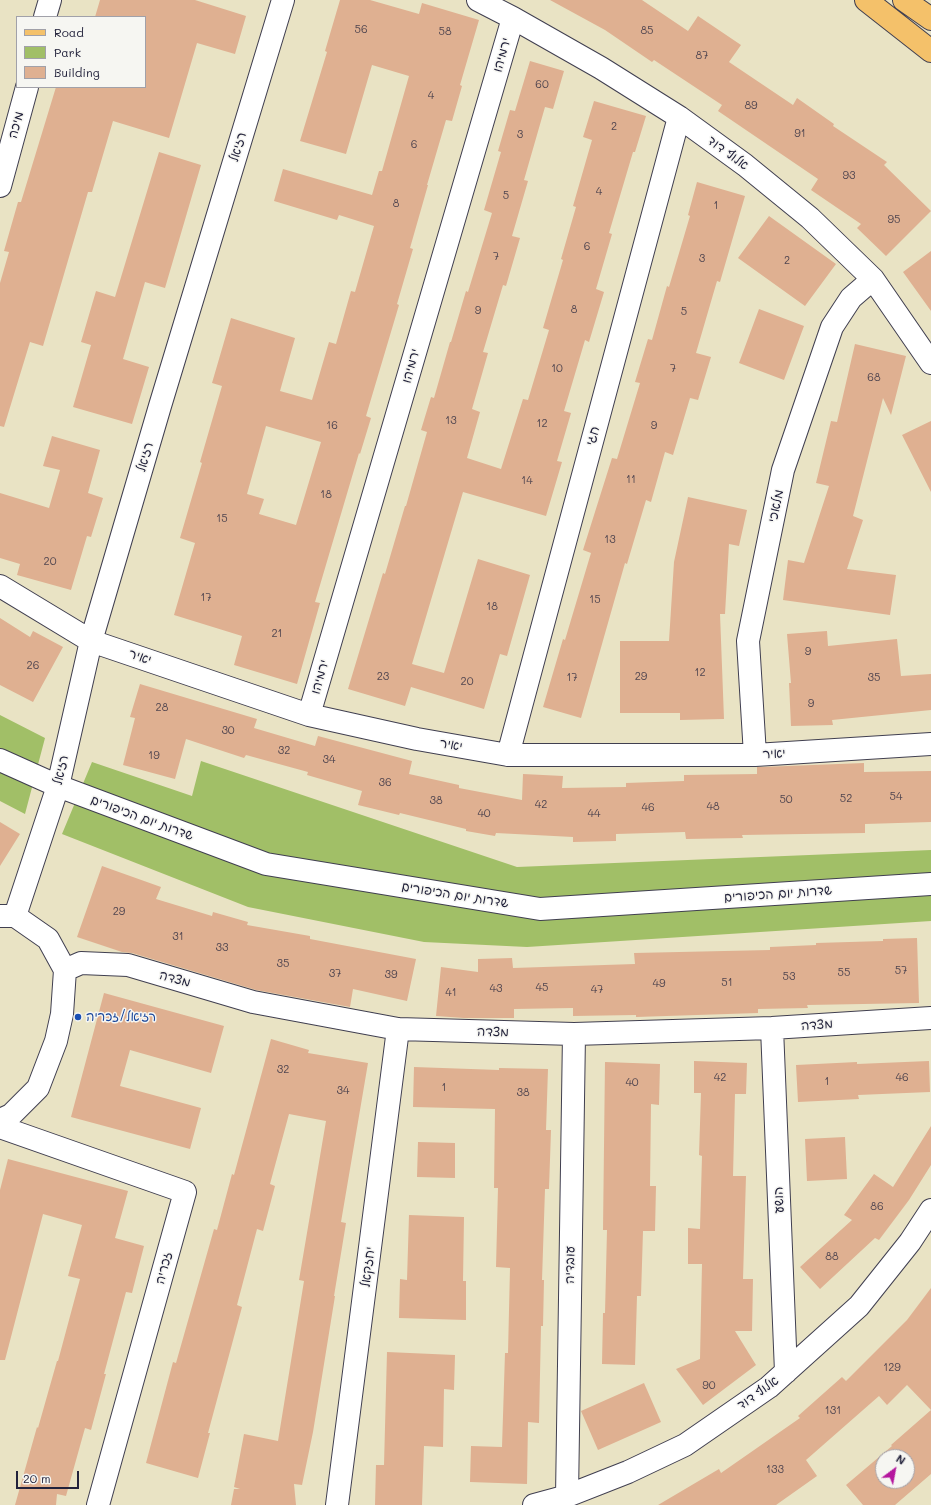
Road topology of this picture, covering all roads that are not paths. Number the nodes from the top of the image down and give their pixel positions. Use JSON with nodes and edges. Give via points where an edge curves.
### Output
{"nodes":[{"id":1,"x":50,"y":0,"type":"edge"},
{"id":2,"x":283,"y":0,"type":"edge"},
{"id":3,"x":478,"y":0,"type":"edge"},
{"id":4,"x":866,"y":0,"type":"edge"},
{"id":5,"x":904,"y":0,"type":"edge"},
{"id":6,"x":46,"y":16,"type":"edge"},
{"id":7,"x":513,"y":18,"type":"junction"},
{"id":8,"x":931,"y":19,"type":"edge"},
{"id":9,"x":931,"y":51,"type":"edge"},
{"id":10,"x":27,"y":88,"type":"edge"},
{"id":11,"x":679,"y":117,"type":"junction"},
{"id":12,"x":0,"y":186,"type":"edge"},
{"id":13,"x":873,"y":279,"type":"junction"},
{"id":14,"x":931,"y":363,"type":"edge"},
{"id":15,"x":0,"y":586,"type":"edge"},
{"id":16,"x":91,"y":641,"type":"junction"},
{"id":17,"x":309,"y":715,"type":"junction"},
{"id":18,"x":931,"y":744,"type":"edge"},
{"id":19,"x":508,"y":755,"type":"junction"},
{"id":20,"x":755,"y":755,"type":"junction"},
{"id":21,"x":0,"y":760,"type":"edge"},
{"id":22,"x":58,"y":786,"type":"junction"},
{"id":23,"x":931,"y":884,"type":"edge"},
{"id":24,"x":7,"y":916,"type":"edge"},
{"id":25,"x":65,"y":970,"type":"junction"},
{"id":26,"x":931,"y":1018,"type":"edge"},
{"id":27,"x":772,"y":1028,"type":"junction"},
{"id":28,"x":398,"y":1029,"type":"junction"},
{"id":29,"x":574,"y":1034,"type":"junction"},
{"id":30,"x":4,"y":1121,"type":"edge"},
{"id":31,"x":931,"y":1210,"type":"edge"},
{"id":32,"x":786,"y":1372,"type":"junction"},
{"id":33,"x":567,"y":1496,"type":"junction"},
{"id":34,"x":98,"y":1505,"type":"edge"},
{"id":35,"x":337,"y":1505,"type":"edge"},
{"id":36,"x":534,"y":1505,"type":"edge"}],
"edges":[{"from":1,"to":6,"type":"street"},
{"from":2,"to":16,"type":"street","name":"רזיאל"},
{"from":3,"to":7,"type":"street","name":"אלוף דוד"},
{"from":4,"to":9,"type":"main road"},
{"from":5,"to":8,"type":"main road"},
{"from":7,"to":11,"type":"street","name":"אלוף דוד","via":[[601,68]]},
{"from":7,"to":17,"type":"street","name":"ירמיהו"},
{"from":10,"to":12,"type":"street","name":"מיכה"},
{"from":11,"to":13,"type":"street","name":"אלוף דוד","via":[[745,165],[810,218]]},
{"from":11,"to":19,"type":"street","name":"חגי"},
{"from":13,"to":14,"type":"street","name":"אלוף דוד"},
{"from":13,"to":20,"type":"street","name":"מלאכי","via":[[851,298],[832,327],[783,470],[748,641]]},
{"from":15,"to":16,"type":"street","name":"יאיר"},
{"from":16,"to":17,"type":"street","name":"יאיר"},
{"from":16,"to":22,"type":"street","name":"רזיאל"},
{"from":17,"to":19,"type":"street","name":"יאיר","via":[[417,739]]},
{"from":18,"to":20,"type":"street","name":"יאיר"},
{"from":19,"to":20,"type":"street","name":"יאיר"},
{"from":21,"to":22,"type":"street","name":"שדרות יום הכיפורים"},
{"from":22,"to":23,"type":"street","name":"שדרות יום הכיפורים","via":[[266,864],[540,909]]},
{"from":22,"to":24,"type":"street","name":"רזיאל"},
{"from":24,"to":25,"type":"street","name":"רזיאל","via":[[48,940]]},
{"from":25,"to":28,"type":"street","name":"מצדה","via":[[81,963],[128,965],[253,1002]]},
{"from":25,"to":30,"type":"street","via":[[62,1014],[56,1041],[38,1088]]},
{"from":26,"to":27,"type":"street","name":"מצדה"},
{"from":27,"to":29,"type":"street","name":"מצדה"},
{"from":27,"to":32,"type":"street","name":"הושע"},
{"from":28,"to":29,"type":"street","name":"מצדה"},
{"from":28,"to":35,"type":"street","name":"יחזקאל"},
{"from":29,"to":33,"type":"street","name":"עובדיה"},
{"from":30,"to":34,"type":"street","name":"זכריה","via":[[29,1137],[185,1192]]},
{"from":31,"to":32,"type":"street","name":"אלוף דוד","via":[[910,1242],[859,1306]]},
{"from":32,"to":33,"type":"street","name":"אלוף דוד","via":[[684,1445],[628,1472]]},
{"from":33,"to":36,"type":"street","name":"אלוף דוד"}]}
